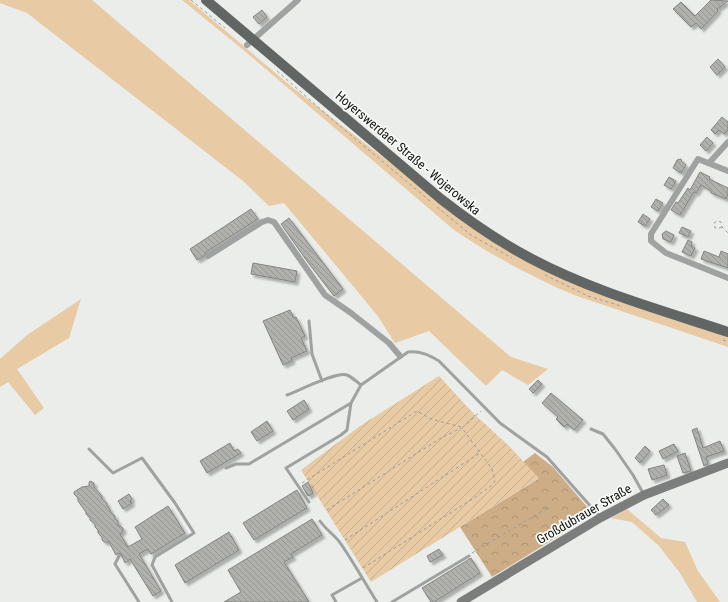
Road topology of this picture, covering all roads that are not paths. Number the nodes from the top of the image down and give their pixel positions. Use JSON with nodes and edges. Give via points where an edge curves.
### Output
{"nodes":[{"id":1,"x":206,"y":0,"type":"edge"},
{"id":2,"x":298,"y":0,"type":"edge"},
{"id":3,"x":250,"y":42,"type":"junction"},
{"id":4,"x":728,"y":142,"type":"edge"},
{"id":5,"x":709,"y":163,"type":"junction"},
{"id":6,"x":728,"y":171,"type":"edge"},
{"id":7,"x":208,"y":256,"type":"dead end"},
{"id":8,"x":728,"y":278,"type":"edge"},
{"id":9,"x":309,"y":321,"type":"dead end"},
{"id":10,"x":728,"y":332,"type":"edge"},
{"id":11,"x":400,"y":356,"type":"junction"},
{"id":12,"x":322,"y":381,"type":"junction"},
{"id":13,"x":361,"y":384,"type":"junction"},
{"id":14,"x":287,"y":395,"type":"dead end"},
{"id":15,"x":351,"y":403,"type":"junction"},
{"id":16,"x":591,"y":429,"type":"dead end"},
{"id":17,"x":89,"y":449,"type":"dead end"},
{"id":18,"x":728,"y":462,"type":"edge"},
{"id":19,"x":226,"y":468,"type":"dead end"},
{"id":20,"x":644,"y":495,"type":"junction"},
{"id":21,"x":309,"y":502,"type":"dead end"},
{"id":22,"x":600,"y":518,"type":"junction"},
{"id":23,"x":320,"y":521,"type":"dead end"},
{"id":24,"x":119,"y":556,"type":"dead end"},
{"id":25,"x":468,"y":556,"type":"road end"},
{"id":26,"x":362,"y":578,"type":"junction"},
{"id":27,"x":473,"y":599,"type":"edge"},
{"id":28,"x":139,"y":602,"type":"edge"},
{"id":29,"x":172,"y":602,"type":"edge"},
{"id":30,"x":336,"y":602,"type":"edge"},
{"id":31,"x":377,"y":602,"type":"edge"},
{"id":32,"x":392,"y":602,"type":"edge"},
{"id":33,"x":461,"y":602,"type":"edge"}],
"edges":[{"from":1,"to":3,"type":"main road","name":"Hoyerswerdaer Straße - Wojerowska"},
{"from":2,"to":3,"type":"street"},
{"from":3,"to":10,"type":"main road","name":"Hoyerswerdaer Straße - Wojerowska","via":[[441,199],[497,239],[530,258],[587,284]]},
{"from":4,"to":5,"type":"street"},
{"from":5,"to":6,"type":"street"},
{"from":5,"to":8,"type":"street","via":[[698,159],[651,234],[651,241],[666,253]]},
{"from":7,"to":11,"type":"street","via":[[262,222],[274,222],[325,295],[389,343]]},
{"from":9,"to":12,"type":"lane","via":[[312,354]]},
{"from":11,"to":13,"type":"lane"},
{"from":11,"to":22,"type":"lane","via":[[416,352],[428,354],[439,361],[500,423],[547,457]]},
{"from":12,"to":13,"type":"lane","via":[[341,374]]},
{"from":12,"to":14,"type":"lane"},
{"from":13,"to":15,"type":"lane"},
{"from":15,"to":19,"type":"lane","via":[[249,464],[236,464]]},
{"from":15,"to":21,"type":"lane","via":[[347,430],[286,468]]},
{"from":16,"to":20,"type":"lane","via":[[602,434],[615,449]]},
{"from":17,"to":29,"type":"lane","via":[[113,473],[142,458],[194,533],[155,558],[152,565]]},
{"from":18,"to":20,"type":"main road","name":"Großdubrauer Straße"},
{"from":20,"to":22,"type":"main road","name":"Großdubrauer Straße"},
{"from":22,"to":27,"type":"main road","name":"Großdubrauer Straße"},
{"from":23,"to":26,"type":"lane","via":[[341,543]]},
{"from":24,"to":28,"type":"lane","via":[[115,564]]},
{"from":25,"to":32,"type":"lane"},
{"from":26,"to":30,"type":"lane","via":[[332,595]]},
{"from":26,"to":31,"type":"lane"},
{"from":27,"to":33,"type":"main road","name":"Großdubrauer Straße"}]}
